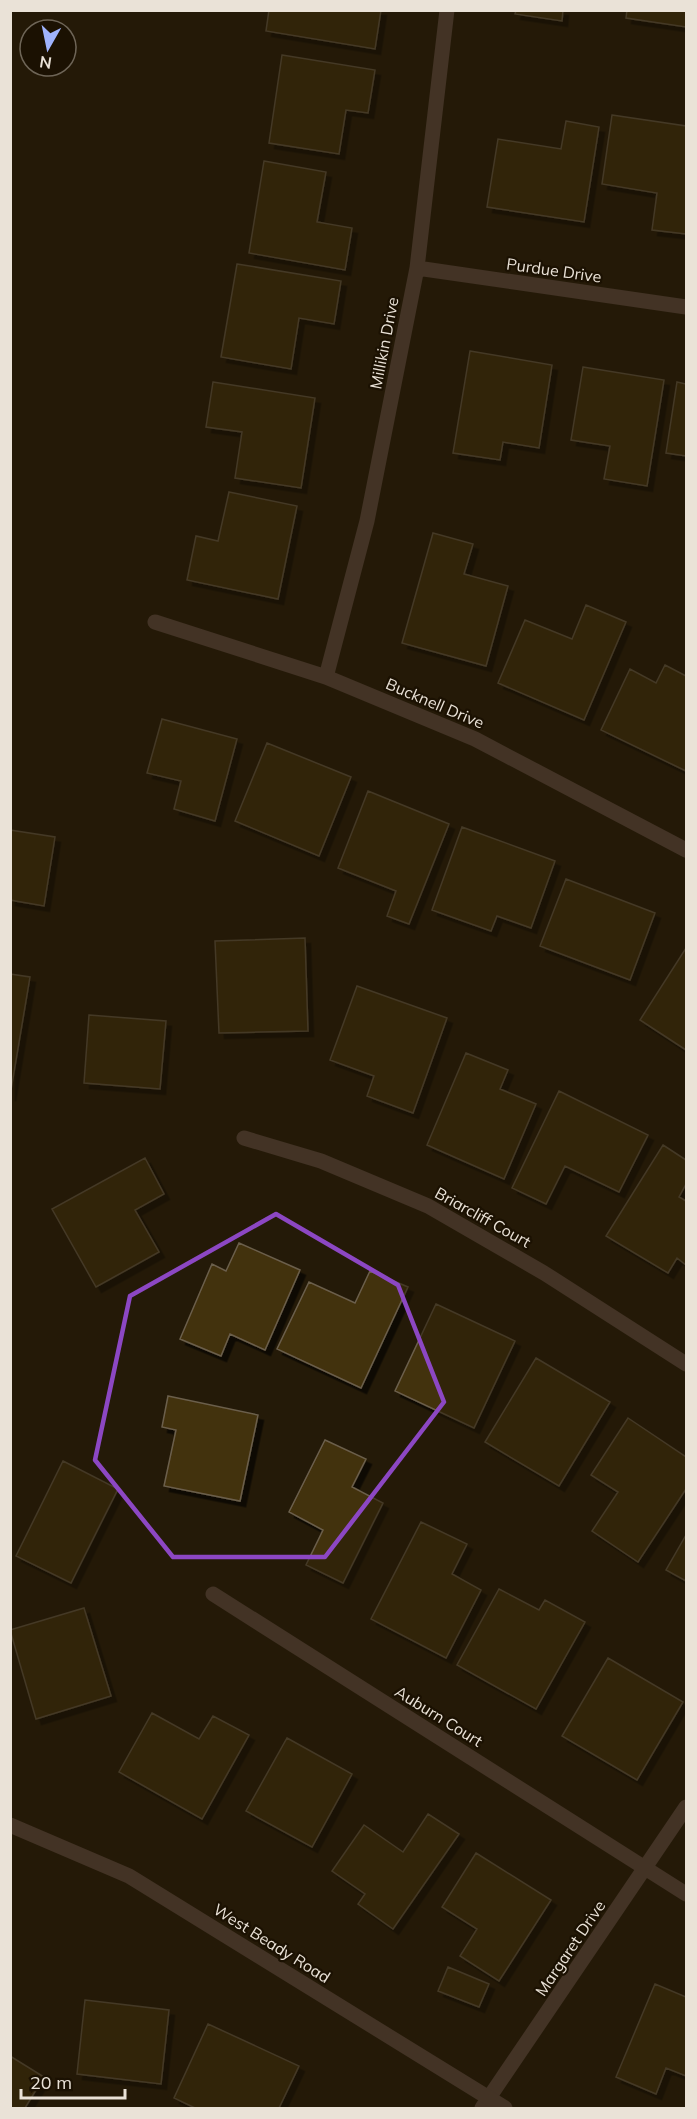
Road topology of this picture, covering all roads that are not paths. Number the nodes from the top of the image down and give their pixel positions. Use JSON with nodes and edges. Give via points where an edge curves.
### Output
{"nodes":[{"id":1,"x":447,"y":10,"type":"edge"},
{"id":2,"x":417,"y":268,"type":"junction"},
{"id":3,"x":687,"y":307,"type":"edge"},
{"id":4,"x":155,"y":622,"type":"dead end"},
{"id":5,"x":326,"y":677,"type":"junction"},
{"id":6,"x":687,"y":850,"type":"edge"},
{"id":7,"x":244,"y":1138,"type":"dead end"},
{"id":8,"x":687,"y":1364,"type":"edge"},
{"id":9,"x":213,"y":1594,"type":"dead end"},
{"id":10,"x":687,"y":1807,"type":"edge"},
{"id":11,"x":10,"y":1825,"type":"edge"},
{"id":12,"x":645,"y":1869,"type":"junction"},
{"id":13,"x":687,"y":1894,"type":"edge"},
{"id":14,"x":486,"y":2104,"type":"edge"},
{"id":15,"x":505,"y":2109,"type":"edge"}],
"edges":[{"from":1,"to":2,"type":"street","name":"Millikin Drive"},
{"from":2,"to":3,"type":"street","name":"Purdue Drive"},
{"from":2,"to":5,"type":"street","name":"Millikin Drive","via":[[367,521]]},
{"from":4,"to":5,"type":"street","name":"Bucknell Drive"},
{"from":5,"to":6,"type":"street","name":"Bucknell Drive","via":[[475,739]]},
{"from":7,"to":8,"type":"street","name":"Briarcliff Court","via":[[321,1161],[428,1206],[544,1273]]},
{"from":9,"to":12,"type":"street","name":"Auburn Court"},
{"from":10,"to":12,"type":"street","name":"Margaret Drive"},
{"from":11,"to":14,"type":"street","name":"West Beady Road","via":[[129,1876]]},
{"from":12,"to":13,"type":"street","name":"Auburn Court"},
{"from":12,"to":14,"type":"street","name":"Margaret Drive"},
{"from":14,"to":15,"type":"street","name":"West Beady Road"}]}
